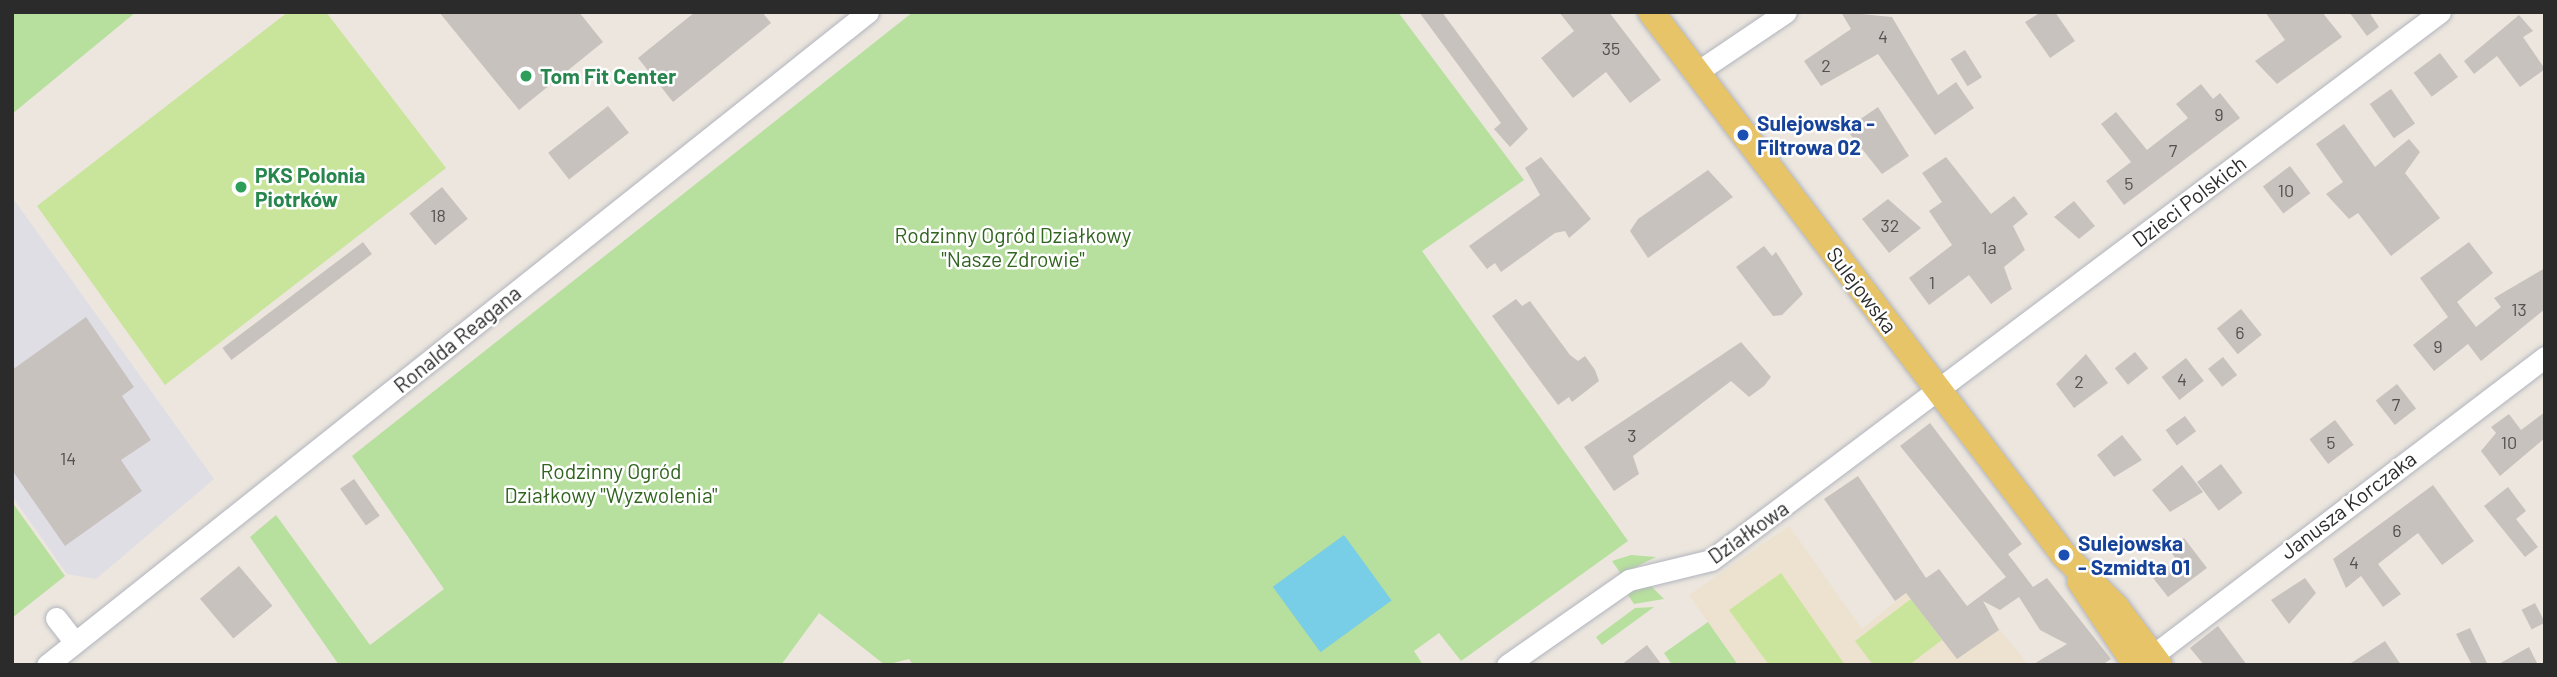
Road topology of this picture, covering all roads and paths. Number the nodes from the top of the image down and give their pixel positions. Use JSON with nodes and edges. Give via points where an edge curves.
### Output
{"nodes":[{"id":1,"x":868,"y":12,"type":"edge"},
{"id":2,"x":1651,"y":12,"type":"edge"},
{"id":3,"x":1786,"y":12,"type":"edge"},
{"id":4,"x":2440,"y":12,"type":"edge"},
{"id":5,"x":1697,"y":72,"type":"junction"},
{"id":6,"x":2545,"y":357,"type":"edge"},
{"id":7,"x":1938,"y":390,"type":"junction"},
{"id":8,"x":56,"y":618,"type":"dead end"},
{"id":9,"x":75,"y":642,"type":"junction"},
{"id":10,"x":2146,"y":662,"type":"edge"},
{"id":11,"x":47,"y":665,"type":"edge"},
{"id":12,"x":1507,"y":665,"type":"edge"}],
"edges":[{"from":1,"to":9,"type":"street","name":"Ronalda Reagana"},
{"from":2,"to":5,"type":"main road","name":"Sulejowska"},
{"from":3,"to":5,"type":"street"},
{"from":4,"to":7,"type":"street","name":"Dzieci Polskich"},
{"from":5,"to":7,"type":"main road","name":"Sulejowska"},
{"from":6,"to":10,"type":"street","name":"Janusza Korczaka"},
{"from":7,"to":10,"type":"main road","name":"Sulejowska","via":[[2074,567],[2116,607]]},
{"from":7,"to":12,"type":"street","name":"Działkowa","via":[[1711,560],[1629,580]]},
{"from":8,"to":9,"type":"street"},
{"from":9,"to":11,"type":"street","name":"Ronalda Reagana"}]}
